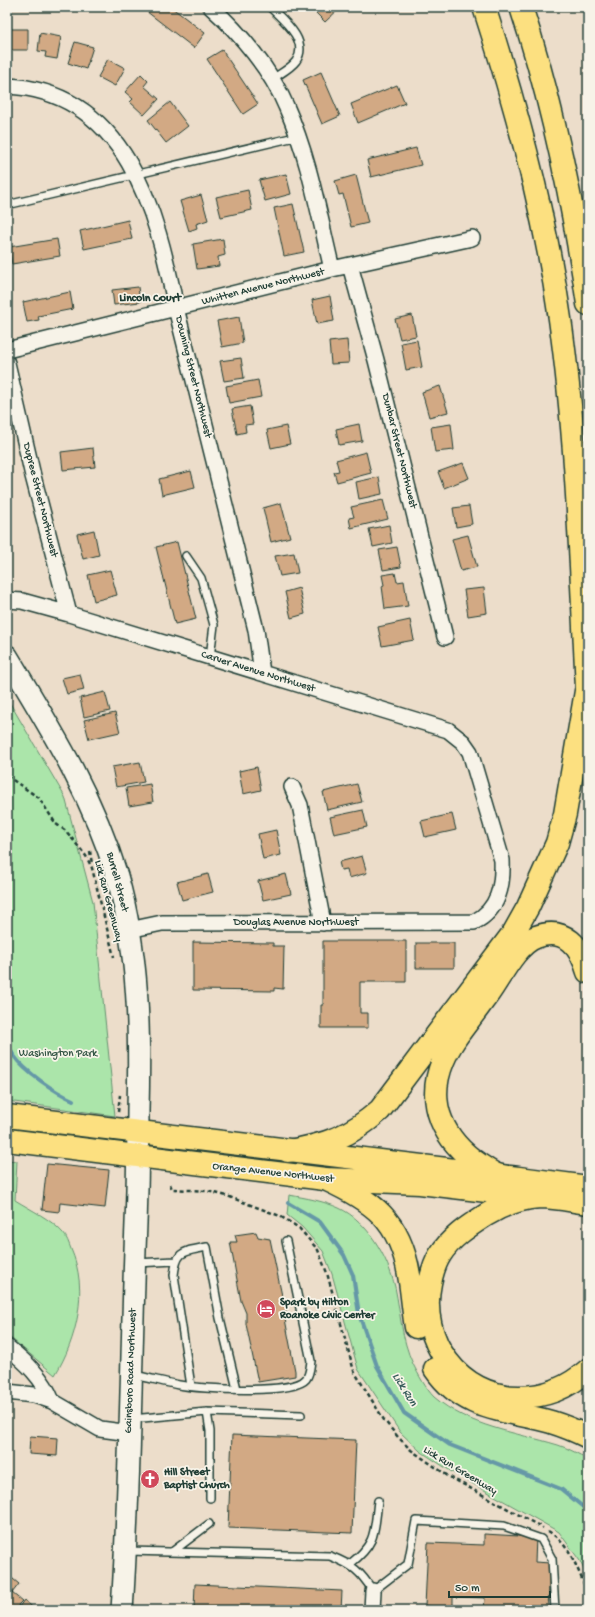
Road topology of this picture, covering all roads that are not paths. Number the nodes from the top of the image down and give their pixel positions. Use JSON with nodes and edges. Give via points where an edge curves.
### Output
{"nodes":[{"id":1,"x":211,"y":7,"type":"edge"},
{"id":2,"x":270,"y":7,"type":"edge"},
{"id":3,"x":484,"y":7,"type":"edge"},
{"id":4,"x":521,"y":7,"type":"edge"},
{"id":5,"x":271,"y":80,"type":"junction"},
{"id":6,"x":7,"y":86,"type":"edge"},
{"id":7,"x":298,"y":136,"type":"junction"},
{"id":8,"x":136,"y":173,"type":"junction"},
{"id":9,"x":7,"y":205,"type":"edge"},
{"id":10,"x":472,"y":238,"type":"dead end"},
{"id":11,"x":350,"y":265,"type":"junction"},
{"id":12,"x":332,"y":269,"type":"junction"},
{"id":13,"x":588,"y":304,"type":"edge"},
{"id":14,"x":176,"y":308,"type":"junction"},
{"id":15,"x":7,"y":350,"type":"edge"},
{"id":16,"x":7,"y":363,"type":"edge"},
{"id":17,"x":186,"y":556,"type":"dead end"},
{"id":18,"x":7,"y":600,"type":"edge"},
{"id":19,"x":68,"y":614,"type":"junction"},
{"id":20,"x":444,"y":638,"type":"dead end"},
{"id":21,"x":7,"y":656,"type":"edge"},
{"id":22,"x":210,"y":657,"type":"junction"},
{"id":23,"x":262,"y":673,"type":"junction"},
{"id":24,"x":587,"y":697,"type":"edge"},
{"id":25,"x":292,"y":787,"type":"dead end"},
{"id":26,"x":463,"y":922,"type":"joint"},
{"id":27,"x":323,"y":923,"type":"junction"},
{"id":28,"x":129,"y":930,"type":"junction"},
{"id":29,"x":588,"y":972,"type":"edge"},
{"id":30,"x":7,"y":1116,"type":"edge"},
{"id":31,"x":138,"y":1132,"type":"junction"},
{"id":32,"x":7,"y":1140,"type":"edge"},
{"id":33,"x":288,"y":1151,"type":"junction"},
{"id":34,"x":138,"y":1156,"type":"junction"},
{"id":35,"x":496,"y":1175,"type":"junction"},
{"id":36,"x":325,"y":1180,"type":"junction"},
{"id":37,"x":588,"y":1187,"type":"edge"},
{"id":38,"x":540,"y":1197,"type":"junction"},
{"id":39,"x":588,"y":1203,"type":"edge"},
{"id":40,"x":286,"y":1241,"type":"dead end"},
{"id":41,"x":175,"y":1261,"type":"junction"},
{"id":42,"x":135,"y":1263,"type":"junction"},
{"id":43,"x":7,"y":1347,"type":"edge"},
{"id":44,"x":588,"y":1370,"type":"edge"},
{"id":45,"x":131,"y":1374,"type":"junction"},
{"id":46,"x":191,"y":1386,"type":"junction"},
{"id":47,"x":238,"y":1389,"type":"junction"},
{"id":48,"x":7,"y":1392,"type":"edge"},
{"id":49,"x":52,"y":1401,"type":"junction"},
{"id":50,"x":207,"y":1412,"type":"junction"},
{"id":51,"x":301,"y":1415,"type":"dead end"},
{"id":52,"x":130,"y":1426,"type":"junction"},
{"id":53,"x":588,"y":1437,"type":"edge"},
{"id":54,"x":210,"y":1498,"type":"dead end"},
{"id":55,"x":378,"y":1501,"type":"dead end"},
{"id":56,"x":209,"y":1524,"type":"dead end"},
{"id":57,"x":126,"y":1551,"type":"junction"},
{"id":58,"x":172,"y":1552,"type":"junction"},
{"id":59,"x":350,"y":1564,"type":"junction"},
{"id":60,"x":373,"y":1591,"type":"junction"},
{"id":61,"x":122,"y":1610,"type":"edge"},
{"id":62,"x":372,"y":1610,"type":"edge"},
{"id":63,"x":555,"y":1610,"type":"edge"}],
"edges":[{"from":1,"to":5,"type":"street","via":[[245,42]]},
{"from":2,"to":5,"type":"lane","via":[[289,26],[298,40],[300,52],[289,68]]},
{"from":3,"to":24,"type":"main road","via":[[504,68],[535,186],[560,319],[575,476]]},
{"from":4,"to":13,"type":"main road","via":[[550,105],[568,181]]},
{"from":5,"to":7,"type":"street","via":[[286,104]]},
{"from":6,"to":8,"type":"street","name":"Downing Street Northwest","via":[[38,91],[78,108],[114,138]]},
{"from":7,"to":8,"type":"lane"},
{"from":7,"to":12,"type":"street"},
{"from":8,"to":9,"type":"lane"},
{"from":8,"to":14,"type":"street","name":"Downing Street Northwest","via":[[151,209]]},
{"from":10,"to":11,"type":"street","name":"Whitten Avenue Northwest"},
{"from":11,"to":12,"type":"street","name":"Whitten Avenue Northwest"},
{"from":11,"to":20,"type":"street","name":"Dunbar Street Northwest"},
{"from":12,"to":14,"type":"street","name":"Whitten Avenue Northwest"},
{"from":14,"to":15,"type":"street","name":"Whitten Avenue Northwest"},
{"from":14,"to":23,"type":"street","name":"Downing Street Northwest","via":[[256,630]]},
{"from":16,"to":19,"type":"street","name":"Dupree Street Northwest"},
{"from":17,"to":22,"type":"lane","via":[[201,578],[214,625]]},
{"from":18,"to":19,"type":"street","name":"Carver Avenue Northwest","via":[[22,600]]},
{"from":19,"to":22,"type":"street","name":"Carver Avenue Northwest"},
{"from":21,"to":28,"type":"street","name":"Burrell Street","via":[[64,751],[88,797],[117,878]]},
{"from":22,"to":23,"type":"street","name":"Carver Avenue Northwest"},
{"from":23,"to":26,"type":"street","name":"Carver Avenue Northwest","via":[[448,730],[463,742],[470,752],[499,848],[502,876],[499,896],[482,918],[474,922]]},
{"from":24,"to":33,"type":"main road","via":[[557,843],[514,932],[380,1110],[352,1131],[334,1140]]},
{"from":25,"to":27,"type":"street","via":[[300,806]]},
{"from":26,"to":27,"type":"street","name":"Douglas Avenue Northwest"},
{"from":27,"to":28,"type":"street","name":"Douglas Avenue Northwest","via":[[162,923]]},
{"from":28,"to":31,"type":"street","name":"Burrell Street","via":[[135,961],[139,1063]]},
{"from":29,"to":35,"type":"main road","via":[[576,945],[567,939],[545,935],[526,942],[452,1043],[443,1062],[436,1093],[438,1108],[450,1139],[460,1150]]},
{"from":30,"to":31,"type":"main road","name":"Orange Avenue Northwest"},
{"from":31,"to":33,"type":"main road","name":"Orange Avenue Northwest"},
{"from":31,"to":34,"type":"street","name":"Gainsboro Road Northwest"},
{"from":32,"to":34,"type":"main road","name":"Orange Avenue Northwest"},
{"from":33,"to":35,"type":"main road","name":"Orange Avenue Northwest"},
{"from":34,"to":36,"type":"main road","name":"Orange Avenue Northwest"},
{"from":34,"to":42,"type":"street","name":"Gainsboro Road Northwest"},
{"from":35,"to":37,"type":"main road","name":"Orange Avenue Northwest"},
{"from":36,"to":38,"type":"main road","name":"Orange Avenue Northwest","via":[[420,1183]]},
{"from":36,"to":53,"type":"main road","via":[[365,1199],[377,1209],[398,1236],[406,1257],[420,1343],[441,1377],[456,1391],[475,1403],[493,1410],[550,1422]]},
{"from":38,"to":39,"type":"main road","name":"Orange Avenue Northwest"},
{"from":38,"to":44,"type":"main road","via":[[511,1203],[497,1209],[468,1226],[451,1241],[440,1255],[429,1286],[427,1303],[432,1334],[446,1361],[461,1376],[478,1388],[494,1394],[541,1394],[571,1383]]},
{"from":40,"to":47,"type":"lane","via":[[311,1361],[310,1372],[306,1379],[299,1383],[272,1389]]},
{"from":41,"to":42,"type":"lane"},
{"from":41,"to":46,"type":"lane","via":[[174,1275]]},
{"from":41,"to":47,"type":"lane","via":[[182,1252],[207,1247],[220,1318]]},
{"from":42,"to":45,"type":"street","name":"Gainsboro Road Northwest"},
{"from":43,"to":49,"type":"street","via":[[22,1358],[40,1379]]},
{"from":45,"to":46,"type":"lane"},
{"from":45,"to":52,"type":"street","name":"Gainsboro Road Northwest"},
{"from":46,"to":47,"type":"lane"},
{"from":48,"to":49,"type":"street","via":[[34,1395]]},
{"from":49,"to":52,"type":"street","via":[[100,1429]]},
{"from":50,"to":51,"type":"lane"},
{"from":50,"to":52,"type":"lane"},
{"from":50,"to":54,"type":"lane","via":[[210,1432]]},
{"from":52,"to":57,"type":"street","name":"Gainsboro Road Northwest"},
{"from":55,"to":59,"type":"lane","via":[[371,1544]]},
{"from":56,"to":58,"type":"lane"},
{"from":57,"to":58,"type":"lane"},
{"from":57,"to":61,"type":"street","name":"Gainsboro Road Northwest"},
{"from":58,"to":59,"type":"lane","via":[[330,1556]]},
{"from":59,"to":60,"type":"lane","via":[[362,1574]]},
{"from":60,"to":62,"type":"street"},
{"from":60,"to":63,"type":"lane","via":[[408,1564],[416,1521],[504,1526],[541,1538],[552,1559]]}]}
